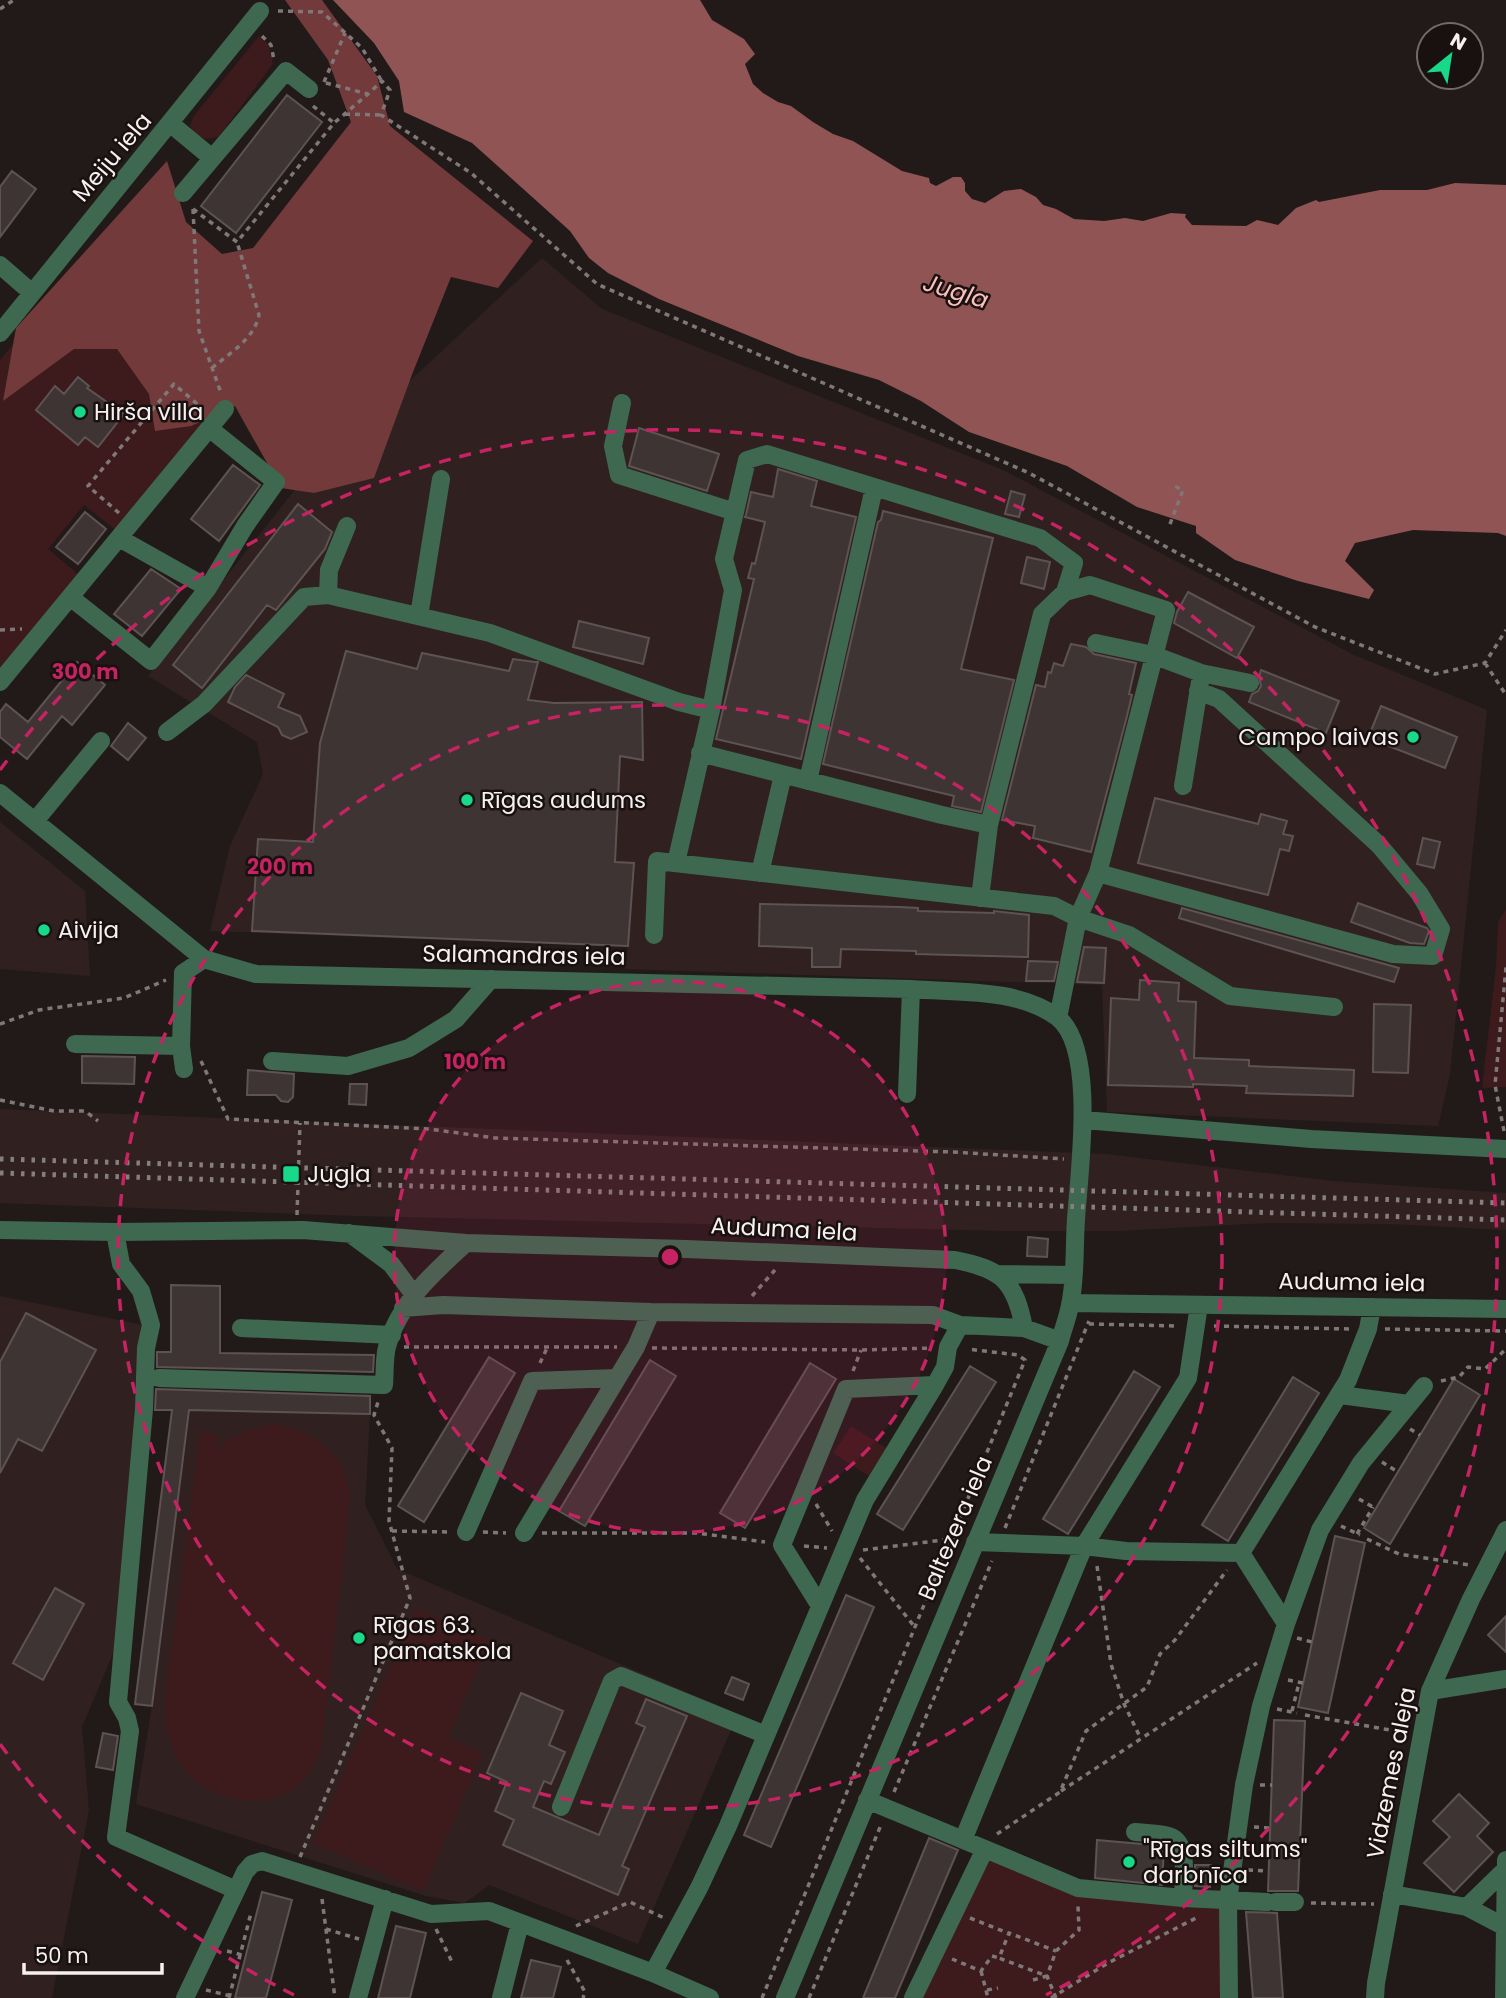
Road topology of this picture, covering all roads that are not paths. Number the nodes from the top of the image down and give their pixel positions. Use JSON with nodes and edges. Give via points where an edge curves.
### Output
{"nodes":[{"id":1,"x":260,"y":11,"type":"road end"},
{"id":2,"x":317,"y":86,"type":"road end"},
{"id":3,"x":171,"y":124,"type":"junction"},
{"id":4,"x":212,"y":158,"type":"junction"},
{"id":5,"x":183,"y":193,"type":"dead end"},
{"id":6,"x":0,"y":265,"type":"edge"},
{"id":7,"x":32,"y":292,"type":"junction"},
{"id":8,"x":0,"y":332,"type":"edge"},
{"id":9,"x":622,"y":403,"type":"dead end"},
{"id":10,"x":226,"y":409,"type":"road end"},
{"id":11,"x":209,"y":428,"type":"junction"},
{"id":12,"x":442,"y":479,"type":"dead end"},
{"id":13,"x":874,"y":488,"type":"junction"},
{"id":14,"x":735,"y":512,"type":"junction"},
{"id":15,"x":347,"y":526,"type":"dead end"},
{"id":16,"x":119,"y":538,"type":"junction"},
{"id":17,"x":208,"y":588,"type":"junction"},
{"id":18,"x":1065,"y":593,"type":"junction"},
{"id":19,"x":328,"y":595,"type":"junction"},
{"id":20,"x":70,"y":597,"type":"junction"},
{"id":21,"x":419,"y":616,"type":"junction"},
{"id":22,"x":1096,"y":643,"type":"dead end"},
{"id":23,"x":1153,"y":654,"type":"junction"},
{"id":24,"x":1201,"y":673,"type":"junction"},
{"id":25,"x":0,"y":682,"type":"edge"},
{"id":26,"x":1250,"y":683,"type":"dead end"},
{"id":27,"x":1198,"y":691,"type":"junction"},
{"id":28,"x":711,"y":710,"type":"junction"},
{"id":29,"x":167,"y":732,"type":"dead end"},
{"id":30,"x":101,"y":741,"type":"dead end"},
{"id":31,"x":700,"y":753,"type":"junction"},
{"id":32,"x":783,"y":775,"type":"junction"},
{"id":33,"x":808,"y":781,"type":"junction"},
{"id":34,"x":1183,"y":786,"type":"dead end"},
{"id":35,"x":0,"y":793,"type":"edge"},
{"id":36,"x":35,"y":821,"type":"junction"},
{"id":37,"x":989,"y":825,"type":"junction"},
{"id":38,"x":676,"y":863,"type":"junction"},
{"id":39,"x":760,"y":873,"type":"junction"},
{"id":40,"x":1098,"y":873,"type":"junction"},
{"id":41,"x":980,"y":898,"type":"junction"},
{"id":42,"x":1078,"y":918,"type":"junction"},
{"id":43,"x":654,"y":935,"type":"dead end"},
{"id":44,"x":204,"y":959,"type":"junction"},
{"id":45,"x":491,"y":978,"type":"junction"},
{"id":46,"x":911,"y":989,"type":"junction"},
{"id":47,"x":1334,"y":1007,"type":"dead end"},
{"id":48,"x":1058,"y":1018,"type":"junction"},
{"id":49,"x":75,"y":1044,"type":"dead end"},
{"id":50,"x":181,"y":1046,"type":"junction"},
{"id":51,"x":272,"y":1061,"type":"dead end"},
{"id":52,"x":184,"y":1069,"type":"dead end"},
{"id":53,"x":907,"y":1094,"type":"dead end"},
{"id":54,"x":1084,"y":1120,"type":"junction"},
{"id":55,"x":1506,"y":1149,"type":"edge"},
{"id":56,"x":0,"y":1230,"type":"edge"},
{"id":57,"x":115,"y":1232,"type":"junction"},
{"id":58,"x":349,"y":1233,"type":"junction"},
{"id":59,"x":466,"y":1243,"type":"junction"},
{"id":60,"x":996,"y":1274,"type":"junction"},
{"id":61,"x":1072,"y":1275,"type":"junction"},
{"id":62,"x":409,"y":1302,"type":"junction"},
{"id":63,"x":1071,"y":1303,"type":"junction"},
{"id":64,"x":1199,"y":1305,"type":"junction"},
{"id":65,"x":1372,"y":1307,"type":"junction"},
{"id":66,"x":1506,"y":1309,"type":"edge"},
{"id":67,"x":652,"y":1312,"type":"junction"},
{"id":68,"x":960,"y":1325,"type":"junction"},
{"id":69,"x":241,"y":1328,"type":"dead end"},
{"id":70,"x":1024,"y":1328,"type":"junction"},
{"id":71,"x":390,"y":1341,"type":"junction"},
{"id":72,"x":1060,"y":1341,"type":"junction"},
{"id":73,"x":159,"y":1378,"type":"dead end"},
{"id":74,"x":617,"y":1378,"type":"junction"},
{"id":75,"x":935,"y":1385,"type":"junction"},
{"id":76,"x":1423,"y":1386,"type":"road end"},
{"id":77,"x":1340,"y":1395,"type":"junction"},
{"id":78,"x":1409,"y":1404,"type":"junction"},
{"id":79,"x":1506,"y":1530,"type":"edge"},
{"id":80,"x":466,"y":1532,"type":"road end"},
{"id":81,"x":524,"y":1533,"type":"road end"},
{"id":82,"x":975,"y":1542,"type":"junction"},
{"id":83,"x":1090,"y":1547,"type":"junction"},
{"id":84,"x":1241,"y":1553,"type":"junction"},
{"id":85,"x":820,"y":1606,"type":"junction"},
{"id":86,"x":1286,"y":1625,"type":"junction"},
{"id":87,"x":1506,"y":1679,"type":"edge"},
{"id":88,"x":1430,"y":1691,"type":"junction"},
{"id":89,"x":766,"y":1735,"type":"junction"},
{"id":90,"x":867,"y":1800,"type":"junction"},
{"id":91,"x":561,"y":1807,"type":"dead end"},
{"id":92,"x":1135,"y":1832,"type":"dead end"},
{"id":93,"x":963,"y":1840,"type":"junction"},
{"id":94,"x":985,"y":1849,"type":"junction"},
{"id":95,"x":1505,"y":1865,"type":"edge"},
{"id":96,"x":236,"y":1890,"type":"junction"},
{"id":97,"x":1183,"y":1898,"type":"junction"},
{"id":98,"x":385,"y":1899,"type":"junction"},
{"id":99,"x":1391,"y":1899,"type":"junction"},
{"id":100,"x":1228,"y":1901,"type":"junction"},
{"id":101,"x":1295,"y":1902,"type":"road end"},
{"id":102,"x":1467,"y":1907,"type":"junction"},
{"id":103,"x":520,"y":1923,"type":"junction"},
{"id":104,"x":1505,"y":1927,"type":"edge"},
{"id":105,"x":653,"y":1973,"type":"junction"},
{"id":106,"x":188,"y":1992,"type":"edge"},
{"id":107,"x":683,"y":1992,"type":"edge"},
{"id":108,"x":359,"y":1998,"type":"edge"},
{"id":109,"x":501,"y":1998,"type":"edge"},
{"id":110,"x":710,"y":1998,"type":"edge"},
{"id":111,"x":785,"y":1998,"type":"edge"},
{"id":112,"x":913,"y":1998,"type":"edge"},
{"id":113,"x":1230,"y":1998,"type":"edge"},
{"id":114,"x":1375,"y":1998,"type":"edge"},
{"id":115,"x":1504,"y":1998,"type":"edge"}],
"edges":[{"from":1,"to":3,"type":"street","name":"Meiju iela"},
{"from":2,"to":4,"type":"street","via":[[286,71]]},
{"from":3,"to":4,"type":"street"},
{"from":3,"to":7,"type":"street","name":"Meiju iela"},
{"from":4,"to":5,"type":"street"},
{"from":6,"to":7,"type":"street"},
{"from":7,"to":8,"type":"street","name":"Meiju iela"},
{"from":9,"to":14,"type":"street","via":[[613,446],[619,475]]},
{"from":10,"to":11,"type":"street"},
{"from":11,"to":16,"type":"street"},
{"from":11,"to":17,"type":"street","via":[[276,482]]},
{"from":12,"to":21,"type":"street"},
{"from":13,"to":14,"type":"street","via":[[767,454],[747,460]]},
{"from":13,"to":18,"type":"street","via":[[1040,538],[1074,563]]},
{"from":13,"to":33,"type":"street"},
{"from":14,"to":28,"type":"street","via":[[724,559],[733,590]]},
{"from":15,"to":19,"type":"street","via":[[329,570]]},
{"from":16,"to":17,"type":"street"},
{"from":16,"to":20,"type":"street"},
{"from":17,"to":20,"type":"street","via":[[151,661]]},
{"from":18,"to":23,"type":"street","via":[[1090,585],[1166,610]]},
{"from":18,"to":37,"type":"street","via":[[1042,614]]},
{"from":19,"to":21,"type":"street"},
{"from":19,"to":29,"type":"street","via":[[304,597],[204,704]]},
{"from":20,"to":25,"type":"street"},
{"from":21,"to":28,"type":"street","via":[[490,633]]},
{"from":22,"to":23,"type":"street"},
{"from":23,"to":24,"type":"street"},
{"from":23,"to":40,"type":"street"},
{"from":24,"to":26,"type":"street"},
{"from":24,"to":27,"type":"street"},
{"from":27,"to":34,"type":"street"},
{"from":27,"to":40,"type":"street","via":[[1219,699],[1379,845],[1419,893],[1441,929],[1433,956],[1393,954]]},
{"from":28,"to":31,"type":"street"},
{"from":30,"to":36,"type":"street"},
{"from":31,"to":32,"type":"street"},
{"from":31,"to":38,"type":"street"},
{"from":32,"to":33,"type":"street"},
{"from":32,"to":39,"type":"street"},
{"from":33,"to":37,"type":"street"},
{"from":35,"to":36,"type":"street","name":"Salamandras iela"},
{"from":36,"to":44,"type":"street","name":"Salamandras iela"},
{"from":37,"to":41,"type":"street"},
{"from":38,"to":39,"type":"street"},
{"from":38,"to":43,"type":"street","via":[[657,861]]},
{"from":39,"to":41,"type":"street"},
{"from":40,"to":42,"type":"street"},
{"from":41,"to":42,"type":"street","via":[[1054,906]]},
{"from":42,"to":47,"type":"street","via":[[1129,934],[1230,996]]},
{"from":42,"to":48,"type":"street"},
{"from":44,"to":45,"type":"street","name":"Salamandras iela","via":[[256,974]]},
{"from":44,"to":50,"type":"street","via":[[183,973]]},
{"from":45,"to":46,"type":"street","name":"Salamandras iela"},
{"from":45,"to":51,"type":"street","via":[[456,1019],[409,1048],[348,1066]]},
{"from":46,"to":48,"type":"street","name":"Salamandras iela","via":[[1008,996]]},
{"from":46,"to":53,"type":"street"},
{"from":48,"to":54,"type":"street","name":"Baltezera iela","via":[[1070,1033],[1078,1056]]},
{"from":49,"to":50,"type":"street"},
{"from":50,"to":52,"type":"street"},
{"from":54,"to":55,"type":"street"},
{"from":54,"to":61,"type":"street","name":"Baltezera iela"},
{"from":56,"to":57,"type":"street"},
{"from":57,"to":58,"type":"street","name":"Auduma iela"},
{"from":57,"to":96,"type":"street","via":[[121,1264],[141,1291],[151,1325],[118,1702],[130,1731],[116,1837]]},
{"from":58,"to":59,"type":"street","name":"Auduma iela"},
{"from":58,"to":62,"type":"street","via":[[391,1264]]},
{"from":59,"to":60,"type":"street","name":"Auduma iela","via":[[955,1260]]},
{"from":59,"to":62,"type":"street"},
{"from":60,"to":61,"type":"street"},
{"from":60,"to":70,"type":"street","via":[[1011,1286]]},
{"from":61,"to":63,"type":"street","name":"Baltezera iela"},
{"from":62,"to":67,"type":"street"},
{"from":62,"to":71,"type":"street"},
{"from":63,"to":64,"type":"street","name":"Auduma iela"},
{"from":63,"to":72,"type":"street","name":"Baltezera iela"},
{"from":64,"to":65,"type":"street","name":"Auduma iela"},
{"from":64,"to":83,"type":"street","via":[[1188,1378]]},
{"from":65,"to":66,"type":"street","name":"Auduma iela"},
{"from":65,"to":77,"type":"street","via":[[1368,1329]]},
{"from":67,"to":68,"type":"street","via":[[933,1315]]},
{"from":67,"to":74,"type":"street"},
{"from":68,"to":70,"type":"street"},
{"from":68,"to":75,"type":"street"},
{"from":69,"to":71,"type":"street"},
{"from":70,"to":72,"type":"street"},
{"from":71,"to":73,"type":"street","via":[[384,1385]]},
{"from":72,"to":82,"type":"street","name":"Baltezera iela"},
{"from":74,"to":80,"type":"street","via":[[532,1381]]},
{"from":74,"to":81,"type":"street"},
{"from":75,"to":85,"type":"street","via":[[865,1500]]},
{"from":75,"to":85,"type":"street","via":[[846,1389],[782,1545]]},
{"from":76,"to":78,"type":"street"},
{"from":77,"to":78,"type":"street"},
{"from":77,"to":84,"type":"street"},
{"from":78,"to":86,"type":"street","via":[[1361,1463],[1320,1530]]},
{"from":79,"to":88,"type":"street","name":"Vidzemes aleja"},
{"from":82,"to":83,"type":"street"},
{"from":82,"to":90,"type":"street","name":"Baltezera iela"},
{"from":83,"to":84,"type":"street"},
{"from":83,"to":93,"type":"street"},
{"from":84,"to":86,"type":"street"},
{"from":85,"to":89,"type":"street"},
{"from":86,"to":100,"type":"street","via":[[1261,1706],[1244,1785]]},
{"from":87,"to":88,"type":"street"},
{"from":88,"to":99,"type":"street","name":"Vidzemes aleja"},
{"from":89,"to":91,"type":"street","via":[[621,1676],[612,1681]]},
{"from":89,"to":105,"type":"street","via":[[722,1838]]},
{"from":90,"to":93,"type":"street"},
{"from":90,"to":111,"type":"street","name":"Baltezera iela"},
{"from":92,"to":97,"type":"street","via":[[1172,1836],[1178,1842],[1183,1853]]},
{"from":93,"to":94,"type":"street"},
{"from":94,"to":97,"type":"street","via":[[1078,1888]]},
{"from":94,"to":112,"type":"street"},
{"from":95,"to":102,"type":"street"},
{"from":95,"to":104,"type":"street"},
{"from":96,"to":98,"type":"street","via":[[252,1864],[262,1861]]},
{"from":96,"to":106,"type":"street"},
{"from":97,"to":100,"type":"street"},
{"from":98,"to":103,"type":"street","via":[[431,1914],[489,1911]]},
{"from":98,"to":108,"type":"street"},
{"from":99,"to":102,"type":"street"},
{"from":99,"to":114,"type":"street","name":"Vidzemes aleja"},
{"from":100,"to":101,"type":"street"},
{"from":100,"to":113,"type":"street"},
{"from":102,"to":104,"type":"street"},
{"from":103,"to":105,"type":"street"},
{"from":103,"to":109,"type":"street"},
{"from":104,"to":115,"type":"street"},
{"from":105,"to":107,"type":"street"},
{"from":107,"to":110,"type":"street"}]}
